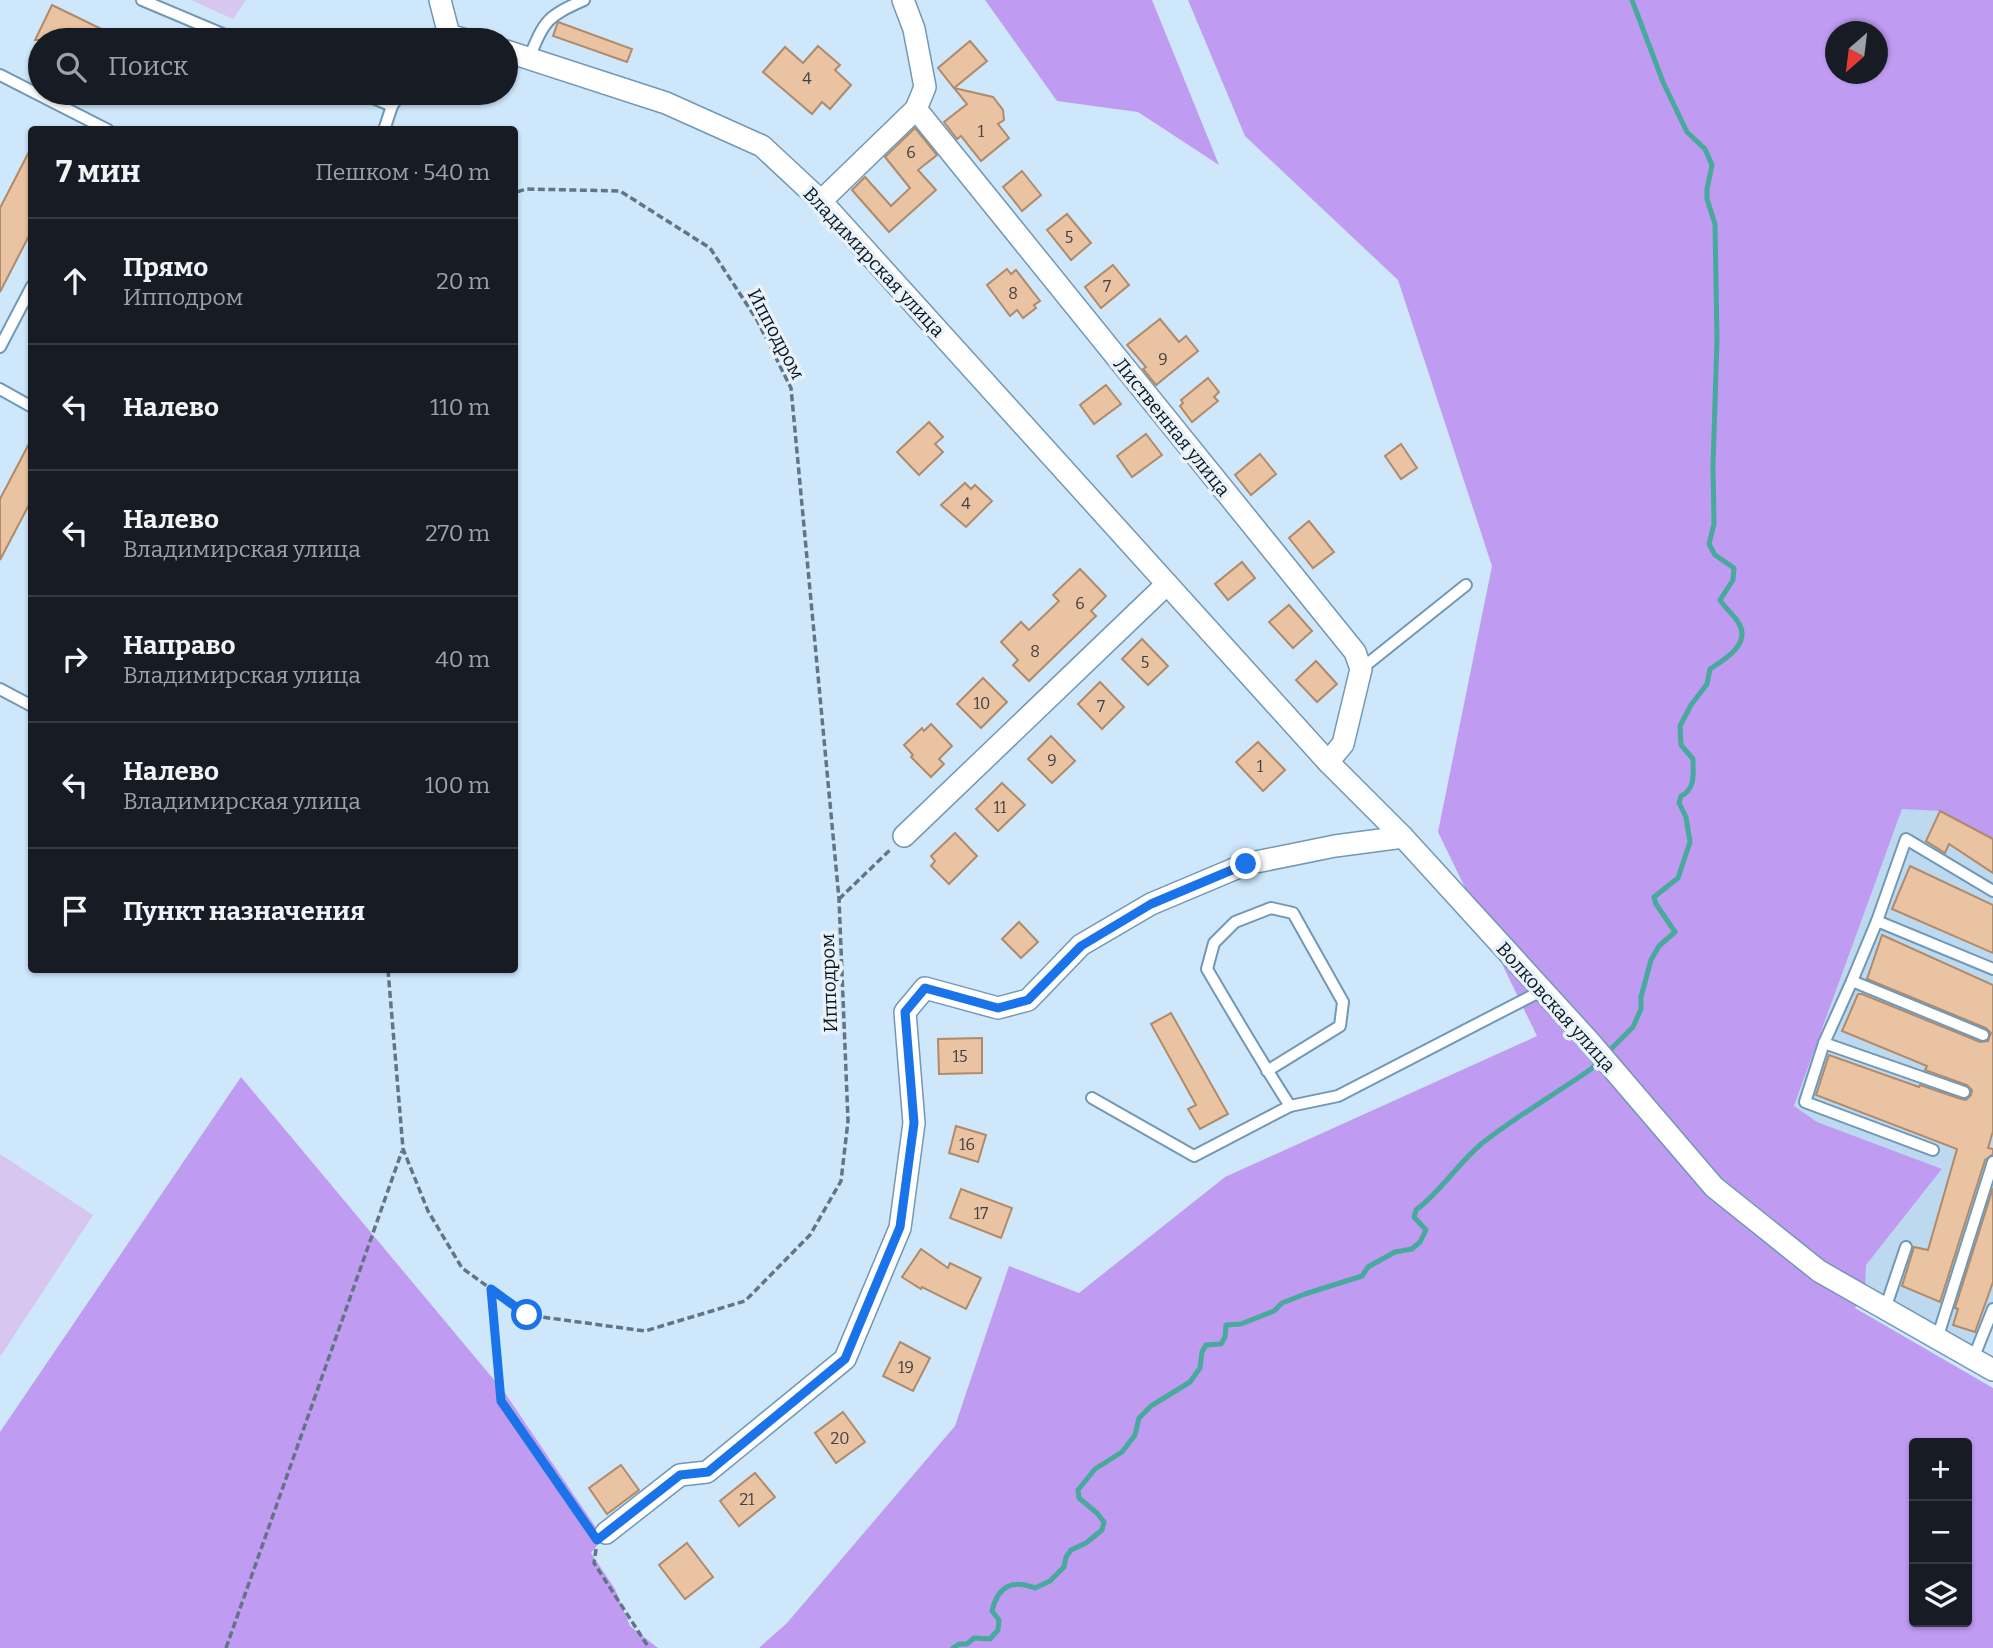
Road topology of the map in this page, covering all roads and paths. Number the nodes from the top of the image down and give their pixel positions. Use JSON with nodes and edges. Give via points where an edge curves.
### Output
{"nodes":[{"id":1,"x":142,"y":0,"type":"edge"},
{"id":2,"x":440,"y":0,"type":"edge"},
{"id":3,"x":584,"y":0,"type":"edge"},
{"id":4,"x":903,"y":0,"type":"edge"},
{"id":5,"x":208,"y":28,"type":"edge"},
{"id":6,"x":449,"y":28,"type":"edge"},
{"id":7,"x":518,"y":55,"type":"edge"},
{"id":8,"x":529,"y":58,"type":"junction"},
{"id":9,"x":1,"y":78,"type":"edge"},
{"id":10,"x":28,"y":91,"type":"edge"},
{"id":11,"x":57,"y":105,"type":"edge"},
{"id":12,"x":392,"y":106,"type":"edge"},
{"id":13,"x":916,"y":109,"type":"junction"},
{"id":14,"x":100,"y":126,"type":"edge"},
{"id":15,"x":385,"y":126,"type":"edge"},
{"id":16,"x":518,"y":191,"type":"edge"},
{"id":17,"x":821,"y":201,"type":"junction"},
{"id":18,"x":28,"y":294,"type":"edge"},
{"id":19,"x":0,"y":347,"type":"edge"},
{"id":20,"x":0,"y":389,"type":"edge"},
{"id":21,"x":28,"y":405,"type":"edge"},
{"id":22,"x":1167,"y":584,"type":"junction"},
{"id":23,"x":1466,"y":585,"type":"dead end"},
{"id":24,"x":1361,"y":669,"type":"junction"},
{"id":25,"x":0,"y":689,"type":"edge"},
{"id":26,"x":28,"y":704,"type":"edge"},
{"id":27,"x":1328,"y":762,"type":"junction"},
{"id":28,"x":904,"y":836,"type":"joint"},
{"id":29,"x":1403,"y":838,"type":"junction"},
{"id":30,"x":1993,"y":891,"type":"edge"},
{"id":31,"x":839,"y":899,"type":"junction"},
{"id":32,"x":1877,"y":921,"type":"junction"},
{"id":33,"x":1993,"y":969,"type":"edge"},
{"id":34,"x":388,"y":973,"type":"edge"},
{"id":35,"x":1852,"y":981,"type":"junction"},
{"id":36,"x":1541,"y":991,"type":"junction"},
{"id":37,"x":1983,"y":1035,"type":"dead end"},
{"id":38,"x":1824,"y":1043,"type":"junction"},
{"id":39,"x":1268,"y":1071,"type":"junction"},
{"id":40,"x":1964,"y":1092,"type":"dead end"},
{"id":41,"x":1092,"y":1098,"type":"dead end"},
{"id":42,"x":1290,"y":1106,"type":"junction"},
{"id":43,"x":403,"y":1149,"type":"junction"},
{"id":44,"x":1933,"y":1150,"type":"dead end"},
{"id":45,"x":1993,"y":1162,"type":"edge"},
{"id":46,"x":1906,"y":1247,"type":"dead end"},
{"id":47,"x":491,"y":1289,"type":"junction"},
{"id":48,"x":1885,"y":1309,"type":"junction"},
{"id":49,"x":1993,"y":1309,"type":"edge"},
{"id":50,"x":1937,"y":1339,"type":"junction"},
{"id":51,"x":1973,"y":1359,"type":"junction"},
{"id":52,"x":1993,"y":1370,"type":"edge"},
{"id":53,"x":601,"y":1536,"type":"junction"},
{"id":54,"x":226,"y":1648,"type":"edge"},
{"id":55,"x":649,"y":1648,"type":"edge"}],
"edges":[{"from":1,"to":5,"type":"lane"},
{"from":2,"to":6,"type":"street"},
{"from":3,"to":8,"type":"lane","via":[[542,26]]},
{"from":4,"to":13,"type":"street","via":[[914,29],[925,87]]},
{"from":7,"to":8,"type":"street","name":"Владимирская улица"},
{"from":8,"to":17,"type":"street","name":"Владимирская улица","via":[[666,103],[762,146]]},
{"from":9,"to":10,"type":"lane"},
{"from":11,"to":14,"type":"lane"},
{"from":12,"to":15,"type":"lane"},
{"from":13,"to":17,"type":"street"},
{"from":13,"to":24,"type":"street","name":"Лиственная улица","via":[[1355,652]]},
{"from":16,"to":31,"type":"path","name":"Ипподром","via":[[620,191],[710,248],[757,320],[791,388]]},
{"from":17,"to":22,"type":"street","name":"Владимирская улица"},
{"from":18,"to":19,"type":"lane"},
{"from":20,"to":21,"type":"lane"},
{"from":22,"to":27,"type":"street","name":"Волковская улица"},
{"from":22,"to":28,"type":"street"},
{"from":23,"to":24,"type":"lane"},
{"from":24,"to":27,"type":"street","via":[[1343,744]]},
{"from":25,"to":26,"type":"lane"},
{"from":27,"to":29,"type":"street","name":"Волковская улица"},
{"from":28,"to":31,"type":"path"},
{"from":29,"to":36,"type":"street","name":"Волковская улица"},
{"from":29,"to":53,"type":"street","via":[[1246,864],[1151,904],[1081,946],[1028,1000],[998,1008],[925,988],[905,1012],[914,1123],[900,1227],[845,1359],[708,1472],[680,1475]]},
{"from":30,"to":32,"type":"lane","via":[[1906,839]]},
{"from":31,"to":47,"type":"path","name":"Ипподром","via":[[848,1121],[841,1181],[810,1235],[745,1301],[646,1331],[527,1315]]},
{"from":32,"to":33,"type":"lane"},
{"from":32,"to":35,"type":"lane"},
{"from":34,"to":43,"type":"path","name":"Ипподром"},
{"from":35,"to":37,"type":"lane"},
{"from":35,"to":38,"type":"lane"},
{"from":36,"to":42,"type":"lane","via":[[1338,1096]]},
{"from":36,"to":48,"type":"street","name":"Волковская улица","via":[[1714,1187],[1819,1271]]},
{"from":38,"to":40,"type":"lane"},
{"from":38,"to":44,"type":"lane","via":[[1805,1102]]},
{"from":39,"to":39,"type":"lane","via":[[1207,969],[1213,943],[1235,922],[1270,908],[1293,913],[1343,1002],[1340,1026]]},
{"from":39,"to":42,"type":"lane"},
{"from":41,"to":42,"type":"lane","via":[[1194,1156]]},
{"from":43,"to":47,"type":"path","name":"Ипподром","via":[[428,1211],[462,1268]]},
{"from":43,"to":54,"type":"path"},
{"from":45,"to":50,"type":"lane"},
{"from":46,"to":48,"type":"lane"},
{"from":47,"to":53,"type":"path","via":[[501,1401]]},
{"from":48,"to":50,"type":"street","name":"Волковская улица"},
{"from":49,"to":51,"type":"lane"},
{"from":50,"to":51,"type":"street","name":"Волковская улица"},
{"from":51,"to":52,"type":"street","name":"Волковская улица"},
{"from":53,"to":55,"type":"path","via":[[594,1563]]}]}
